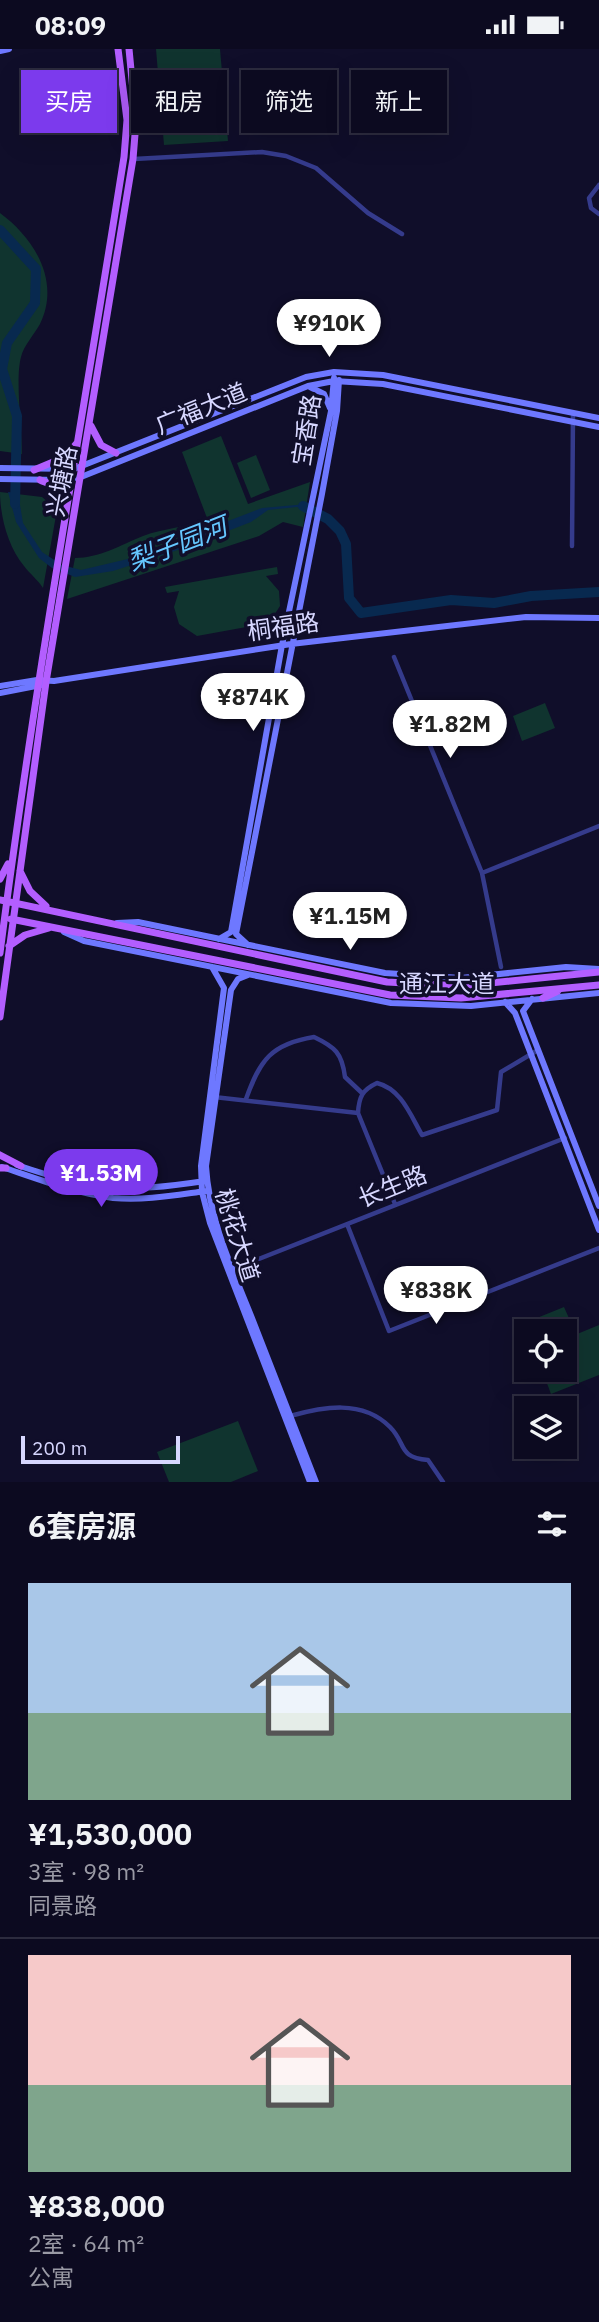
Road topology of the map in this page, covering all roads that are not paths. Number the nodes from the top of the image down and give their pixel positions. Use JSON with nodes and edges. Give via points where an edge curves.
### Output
{"nodes":[{"id":1,"x":8,"y":49,"type":"edge"},
{"id":2,"x":116,"y":49,"type":"edge"},
{"id":3,"x":128,"y":49,"type":"edge"},
{"id":4,"x":0,"y":51,"type":"edge"},
{"id":5,"x":133,"y":159,"type":"junction"},
{"id":6,"x":599,"y":185,"type":"edge"},
{"id":7,"x":599,"y":214,"type":"edge"},
{"id":8,"x":402,"y":234,"type":"dead end"},
{"id":9,"x":334,"y":372,"type":"junction"},
{"id":10,"x":336,"y":381,"type":"junction"},
{"id":11,"x":309,"y":386,"type":"junction"},
{"id":12,"x":331,"y":411,"type":"junction"},
{"id":13,"x":573,"y":414,"type":"junction"},
{"id":14,"x":599,"y":418,"type":"edge"},
{"id":15,"x":573,"y":423,"type":"junction"},
{"id":16,"x":91,"y":425,"type":"junction"},
{"id":17,"x":599,"y":427,"type":"edge"},
{"id":18,"x":79,"y":439,"type":"junction"},
{"id":19,"x":116,"y":453,"type":"junction"},
{"id":20,"x":84,"y":466,"type":"junction"},
{"id":21,"x":0,"y":468,"type":"edge"},
{"id":22,"x":74,"y":469,"type":"junction"},
{"id":23,"x":34,"y":470,"type":"junction"},
{"id":24,"x":81,"y":477,"type":"junction"},
{"id":25,"x":0,"y":479,"type":"edge"},
{"id":26,"x":72,"y":479,"type":"junction"},
{"id":27,"x":40,"y":480,"type":"junction"},
{"id":28,"x":318,"y":494,"type":"junction"},
{"id":29,"x":66,"y":506,"type":"junction"},
{"id":30,"x":309,"y":541,"type":"junction"},
{"id":31,"x":572,"y":545,"type":"dead end"},
{"id":32,"x":56,"y":590,"type":"junction"},
{"id":33,"x":599,"y":618,"type":"edge"},
{"id":34,"x":291,"y":644,"type":"junction"},
{"id":35,"x":282,"y":645,"type":"junction"},
{"id":36,"x":394,"y":657,"type":"dead end"},
{"id":37,"x":40,"y":683,"type":"junction"},
{"id":38,"x":0,"y":686,"type":"edge"},
{"id":39,"x":0,"y":694,"type":"edge"},
{"id":40,"x":599,"y":826,"type":"edge"},
{"id":41,"x":13,"y":851,"type":"junction"},
{"id":42,"x":20,"y":869,"type":"junction"},
{"id":43,"x":482,"y":873,"type":"junction"},
{"id":44,"x":0,"y":879,"type":"edge"},
{"id":45,"x":3,"y":900,"type":"edge"},
{"id":46,"x":15,"y":903,"type":"junction"},
{"id":47,"x":49,"y":908,"type":"junction"},
{"id":48,"x":6,"y":918,"type":"edge"},
{"id":49,"x":104,"y":923,"type":"junction"},
{"id":50,"x":52,"y":927,"type":"junction"},
{"id":51,"x":233,"y":933,"type":"junction"},
{"id":52,"x":219,"y":939,"type":"junction"},
{"id":53,"x":3,"y":942,"type":"edge"},
{"id":54,"x":248,"y":945,"type":"junction"},
{"id":55,"x":0,"y":953,"type":"edge"},
{"id":56,"x":212,"y":967,"type":"junction"},
{"id":57,"x":500,"y":967,"type":"junction"},
{"id":58,"x":599,"y":970,"type":"edge"},
{"id":59,"x":514,"y":972,"type":"junction"},
{"id":60,"x":492,"y":973,"type":"junction"},
{"id":61,"x":249,"y":975,"type":"junction"},
{"id":62,"x":599,"y":985,"type":"edge"},
{"id":63,"x":227,"y":989,"type":"junction"},
{"id":64,"x":563,"y":989,"type":"junction"},
{"id":65,"x":599,"y":993,"type":"edge"},
{"id":66,"x":543,"y":998,"type":"junction"},
{"id":67,"x":533,"y":999,"type":"junction"},
{"id":68,"x":505,"y":1002,"type":"junction"},
{"id":69,"x":519,"y":1012,"type":"junction"},
{"id":70,"x":0,"y":1017,"type":"edge"},
{"id":71,"x":535,"y":1052,"type":"junction"},
{"id":72,"x":362,"y":1093,"type":"junction"},
{"id":73,"x":212,"y":1097,"type":"junction"},
{"id":74,"x":246,"y":1099,"type":"junction"},
{"id":75,"x":358,"y":1114,"type":"junction"},
{"id":76,"x":567,"y":1137,"type":"junction"},
{"id":77,"x":0,"y":1157,"type":"edge"},
{"id":78,"x":21,"y":1166,"type":"joint"},
{"id":79,"x":2,"y":1167,"type":"edge"},
{"id":80,"x":204,"y":1181,"type":"junction"},
{"id":81,"x":205,"y":1191,"type":"junction"},
{"id":82,"x":395,"y":1204,"type":"junction"},
{"id":83,"x":599,"y":1206,"type":"edge"},
{"id":84,"x":347,"y":1223,"type":"junction"},
{"id":85,"x":599,"y":1230,"type":"edge"},
{"id":86,"x":599,"y":1248,"type":"edge"},
{"id":87,"x":230,"y":1270,"type":"junction"},
{"id":88,"x":290,"y":1416,"type":"junction"},
{"id":89,"x":310,"y":1482,"type":"edge"},
{"id":90,"x":316,"y":1482,"type":"edge"},
{"id":91,"x":443,"y":1482,"type":"edge"}],
"edges":[{"from":1,"to":4,"type":"street"},
{"from":2,"to":18,"type":"main road","name":"兴塘路","via":[[127,120],[124,157]]},
{"from":3,"to":5,"type":"main road","name":"兴塘路","via":[[136,122]]},
{"from":5,"to":8,"type":"street","via":[[262,152],[286,156],[316,168],[368,213]]},
{"from":5,"to":16,"type":"main road","name":"兴塘路"},
{"from":6,"to":7,"type":"street","via":[[589,198],[591,208]]},
{"from":9,"to":10,"type":"street","name":"宝香路"},
{"from":9,"to":13,"type":"street","name":"广福大道","via":[[383,375]]},
{"from":9,"to":19,"type":"street","name":"广福大道","via":[[306,377]]},
{"from":10,"to":11,"type":"street","name":"广福大道"},
{"from":10,"to":12,"type":"street","name":"宝香路"},
{"from":10,"to":15,"type":"street","name":"广福大道","via":[[383,384]]},
{"from":10,"to":28,"type":"street","name":"宝香路"},
{"from":11,"to":12,"type":"street","via":[[324,394]]},
{"from":11,"to":24,"type":"street","name":"广福大道"},
{"from":12,"to":28,"type":"street","name":"宝香路"},
{"from":13,"to":14,"type":"street","name":"广福大道"},
{"from":13,"to":15,"type":"street"},
{"from":15,"to":17,"type":"street","name":"广福大道"},
{"from":15,"to":31,"type":"street"},
{"from":16,"to":19,"type":"main road","via":[[101,445]]},
{"from":16,"to":20,"type":"main road","name":"兴塘路"},
{"from":18,"to":22,"type":"main road","name":"兴塘路"},
{"from":18,"to":23,"type":"main road","via":[[65,457]]},
{"from":19,"to":20,"type":"street","name":"广福大道"},
{"from":20,"to":22,"type":"street","name":"广福大道"},
{"from":20,"to":24,"type":"main road","name":"兴塘路"},
{"from":21,"to":23,"type":"street","name":"广福大道"},
{"from":22,"to":23,"type":"street","name":"广福大道"},
{"from":22,"to":26,"type":"main road","name":"兴塘路"},
{"from":24,"to":26,"type":"street","name":"广福大道"},
{"from":24,"to":32,"type":"main road","name":"兴塘路"},
{"from":25,"to":27,"type":"street","name":"广福大道"},
{"from":26,"to":27,"type":"street","name":"广福大道"},
{"from":26,"to":29,"type":"main road","name":"兴塘路"},
{"from":27,"to":29,"type":"main road","via":[[64,494]]},
{"from":28,"to":30,"type":"street","name":"宝香路"},
{"from":29,"to":32,"type":"main road","name":"兴塘路"},
{"from":30,"to":34,"type":"street","name":"宝香路"},
{"from":30,"to":35,"type":"street","name":"宝香路"},
{"from":32,"to":37,"type":"main road","name":"兴塘路"},
{"from":33,"to":34,"type":"street","name":"桐福路","via":[[526,617]]},
{"from":34,"to":35,"type":"street","name":"桐福路"},
{"from":34,"to":51,"type":"street","name":"宝香路"},
{"from":35,"to":37,"type":"street","name":"桐福路"},
{"from":35,"to":51,"type":"street","name":"宝香路"},
{"from":36,"to":43,"type":"street"},
{"from":37,"to":38,"type":"street","name":"桐福路"},
{"from":37,"to":39,"type":"street","name":"桐福路"},
{"from":37,"to":41,"type":"main road","name":"兴塘路"},
{"from":37,"to":42,"type":"main road","name":"兴塘路"},
{"from":40,"to":43,"type":"street"},
{"from":41,"to":44,"type":"main road"},
{"from":41,"to":45,"type":"main road","name":"兴塘路"},
{"from":42,"to":46,"type":"main road","name":"兴塘路"},
{"from":42,"to":47,"type":"main road","via":[[30,891]]},
{"from":43,"to":57,"type":"street"},
{"from":45,"to":46,"type":"main road","name":"通江大道"},
{"from":45,"to":48,"type":"main road","name":"兴塘路"},
{"from":46,"to":47,"type":"main road","name":"通江大道"},
{"from":46,"to":48,"type":"main road","name":"兴塘路"},
{"from":47,"to":49,"type":"main road","name":"通江大道"},
{"from":48,"to":50,"type":"main road","name":"通江大道"},
{"from":48,"to":53,"type":"main road"},
{"from":49,"to":52,"type":"street","name":"通江大道","via":[[138,922]]},
{"from":49,"to":58,"type":"main road","name":"通江大道","via":[[387,982],[429,986]]},
{"from":50,"to":53,"type":"main road"},
{"from":50,"to":56,"type":"street","name":"通江大道","via":[[84,941]]},
{"from":50,"to":64,"type":"main road","name":"通江大道","via":[[390,995],[433,999]]},
{"from":51,"to":52,"type":"street"},
{"from":51,"to":54,"type":"street"},
{"from":52,"to":54,"type":"street","name":"通江大道"},
{"from":53,"to":55,"type":"main road"},
{"from":53,"to":70,"type":"main road"},
{"from":54,"to":60,"type":"street","name":"通江大道","via":[[385,973],[451,978]]},
{"from":56,"to":61,"type":"street","name":"通江大道"},
{"from":56,"to":63,"type":"street"},
{"from":57,"to":59,"type":"street"},
{"from":57,"to":60,"type":"street"},
{"from":58,"to":59,"type":"street","name":"通江大道","via":[[566,967]]},
{"from":59,"to":60,"type":"street","name":"通江大道"},
{"from":61,"to":63,"type":"street"},
{"from":61,"to":68,"type":"street","name":"通江大道","via":[[391,1003],[471,1006]]},
{"from":62,"to":64,"type":"main road","name":"通江大道"},
{"from":63,"to":73,"type":"street","name":"桃花大道"},
{"from":64,"to":66,"type":"main road"},
{"from":65,"to":66,"type":"street","name":"通江大道"},
{"from":66,"to":67,"type":"street","name":"通江大道"},
{"from":67,"to":68,"type":"street","name":"通江大道"},
{"from":67,"to":69,"type":"street"},
{"from":68,"to":69,"type":"street"},
{"from":69,"to":71,"type":"street"},
{"from":71,"to":72,"type":"street","via":[[501,1072],[497,1110],[422,1135],[390,1086],[377,1083]]},
{"from":71,"to":76,"type":"street"},
{"from":72,"to":74,"type":"street","via":[[345,1077],[342,1056],[314,1037],[277,1048],[259,1068]]},
{"from":72,"to":75,"type":"street"},
{"from":73,"to":74,"type":"street"},
{"from":73,"to":80,"type":"street","name":"桃花大道"},
{"from":74,"to":75,"type":"street"},
{"from":75,"to":82,"type":"street"},
{"from":76,"to":82,"type":"street","name":"长生路"},
{"from":76,"to":83,"type":"street"},
{"from":76,"to":85,"type":"street"},
{"from":77,"to":78,"type":"main road"},
{"from":78,"to":80,"type":"street","via":[[107,1190],[146,1190]]},
{"from":79,"to":81,"type":"street","via":[[59,1187],[115,1198]]},
{"from":80,"to":81,"type":"street","name":"桃花大道"},
{"from":81,"to":87,"type":"street","name":"桃花大道"},
{"from":82,"to":84,"type":"street","name":"长生路"},
{"from":84,"to":86,"type":"street","via":[[389,1331]]},
{"from":84,"to":87,"type":"street","name":"长生路"},
{"from":87,"to":88,"type":"street","name":"桃花大道"},
{"from":87,"to":89,"type":"street","name":"桃花大道"},
{"from":88,"to":90,"type":"street","name":"桃花大道"},
{"from":88,"to":91,"type":"street","via":[[325,1407],[369,1413],[391,1427],[413,1459],[428,1460]]}]}
